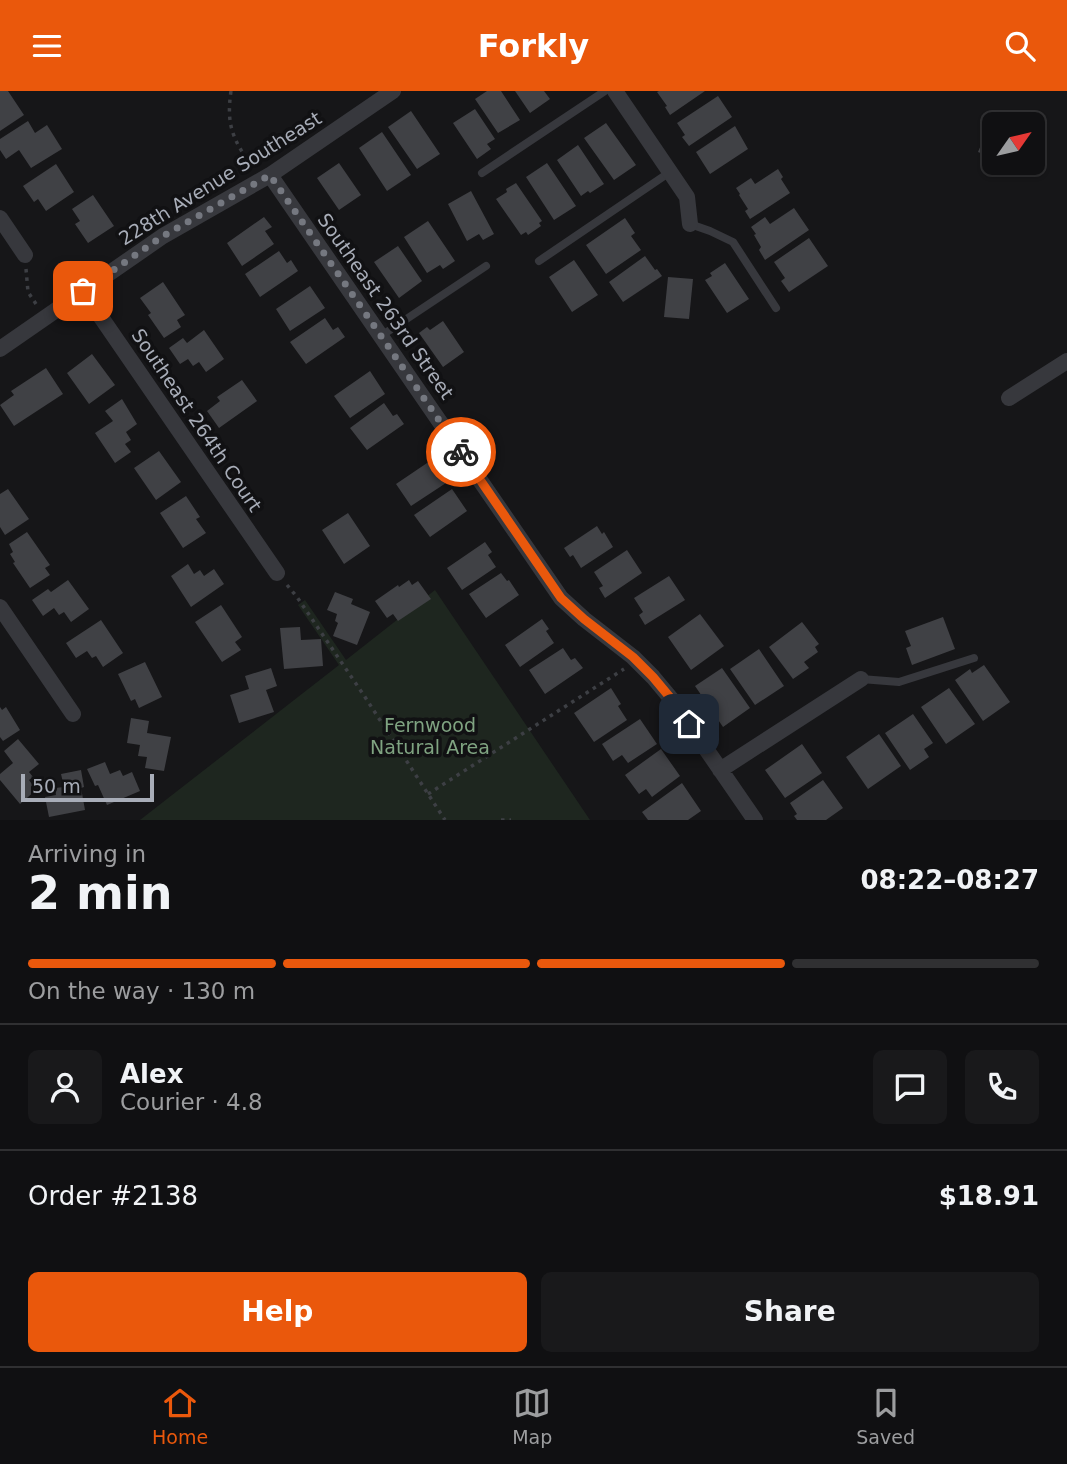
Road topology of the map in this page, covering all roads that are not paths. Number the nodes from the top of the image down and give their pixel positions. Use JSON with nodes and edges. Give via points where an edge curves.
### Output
{"nodes":[{"id":1,"x":393,"y":91,"type":"edge"},
{"id":2,"x":605,"y":91,"type":"edge"},
{"id":3,"x":615,"y":91,"type":"edge"},
{"id":4,"x":670,"y":172,"type":"junction"},
{"id":5,"x":482,"y":173,"type":"dead end"},
{"id":6,"x":265,"y":177,"type":"junction"},
{"id":7,"x":0,"y":218,"type":"edge"},
{"id":8,"x":690,"y":224,"type":"joint"},
{"id":9,"x":25,"y":255,"type":"road end"},
{"id":10,"x":539,"y":261,"type":"dead end"},
{"id":11,"x":486,"y":266,"type":"dead end"},
{"id":12,"x":83,"y":291,"type":"junction"},
{"id":13,"x":776,"y":308,"type":"dead end"},
{"id":14,"x":381,"y":336,"type":"junction"},
{"id":15,"x":0,"y":349,"type":"edge"},
{"id":16,"x":1067,"y":361,"type":"edge"},
{"id":17,"x":1009,"y":398,"type":"dead end"},
{"id":18,"x":277,"y":573,"type":"road end"},
{"id":19,"x":0,"y":607,"type":"edge"},
{"id":20,"x":974,"y":658,"type":"dead end"},
{"id":21,"x":861,"y":679,"type":"joint"},
{"id":22,"x":73,"y":713,"type":"dead end"},
{"id":23,"x":720,"y":770,"type":"junction"},
{"id":24,"x":755,"y":820,"type":"edge"}],
"edges":[{"from":1,"to":6,"type":"street","name":"228th Avenue Southeast"},
{"from":2,"to":5,"type":"lane"},
{"from":3,"to":4,"type":"street"},
{"from":4,"to":8,"type":"street","via":[[687,197]]},
{"from":4,"to":10,"type":"lane"},
{"from":6,"to":12,"type":"street","name":"228th Avenue Southeast","via":[[163,236]]},
{"from":6,"to":14,"type":"street","name":"Southeast 263rd Street"},
{"from":7,"to":9,"type":"street"},
{"from":8,"to":13,"type":"lane","via":[[733,242]]},
{"from":11,"to":14,"type":"lane"},
{"from":12,"to":15,"type":"street","name":"228th Avenue Southeast"},
{"from":12,"to":18,"type":"street","name":"Southeast 264th Court"},
{"from":14,"to":23,"type":"street","name":"Southeast 263rd Street","via":[[561,598],[653,677]]},
{"from":16,"to":17,"type":"street"},
{"from":19,"to":22,"type":"street"},
{"from":20,"to":21,"type":"lane","via":[[899,682]]},
{"from":21,"to":23,"type":"street"},
{"from":23,"to":24,"type":"street","name":"Southeast 263rd Street"}]}
